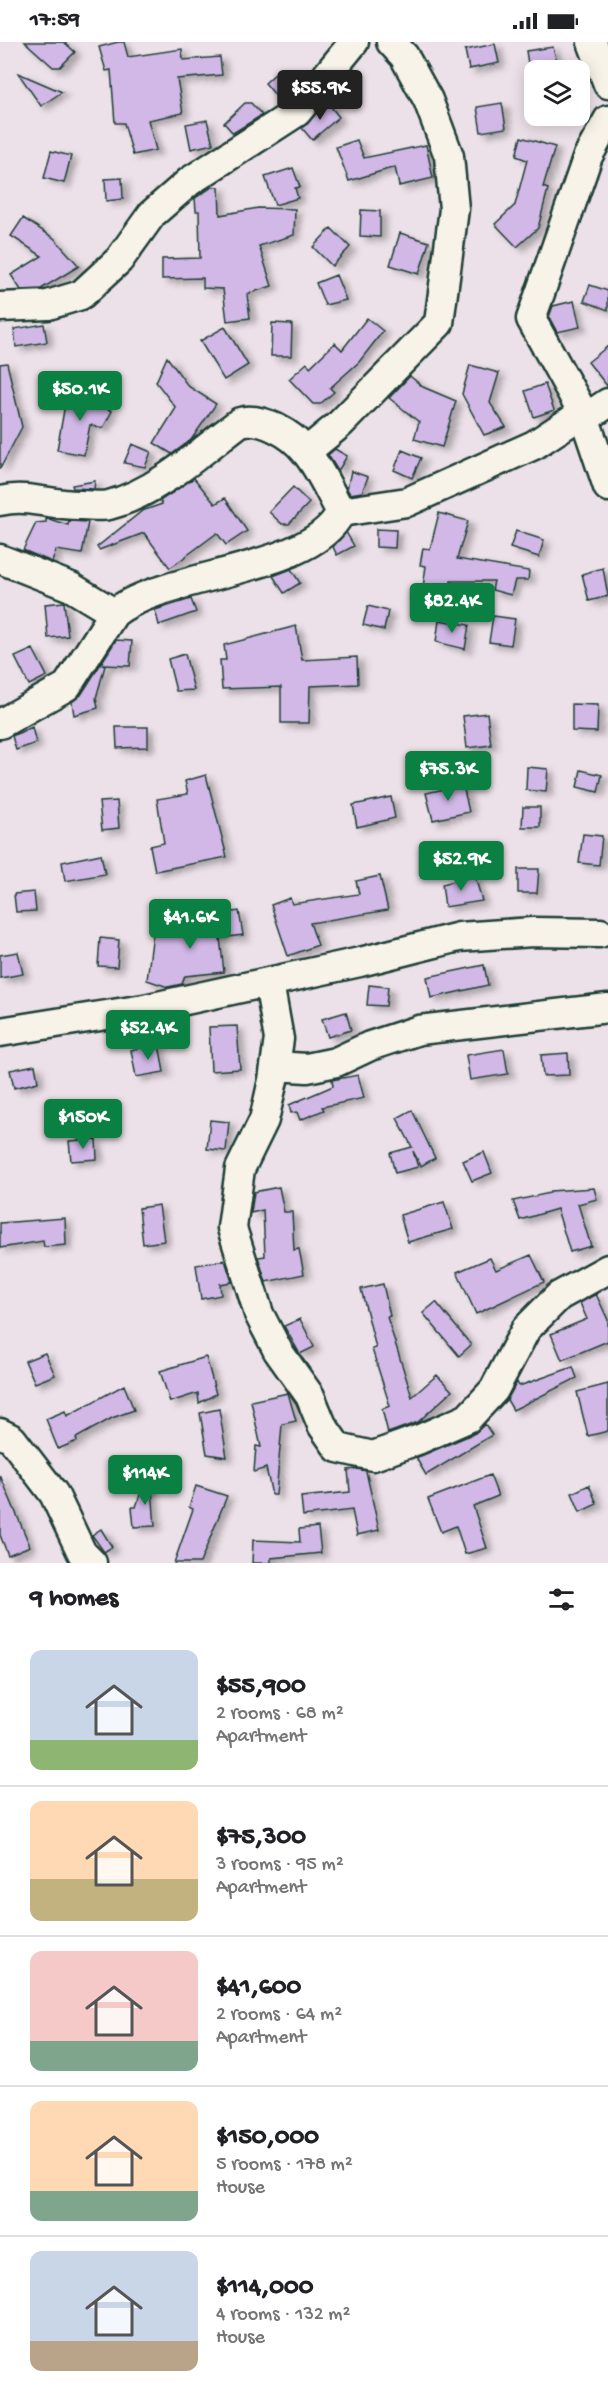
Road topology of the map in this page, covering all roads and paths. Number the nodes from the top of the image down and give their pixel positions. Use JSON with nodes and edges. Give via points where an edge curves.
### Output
{"nodes":[{"id":1,"x":354,"y":42,"type":"edge"},
{"id":2,"x":392,"y":42,"type":"edge"},
{"id":3,"x":592,"y":42,"type":"edge"},
{"id":4,"x":608,"y":84,"type":"edge"},
{"id":5,"x":608,"y":120,"type":"edge"},
{"id":6,"x":0,"y":307,"type":"edge"},
{"id":7,"x":596,"y":408,"type":"edge"},
{"id":8,"x":306,"y":452,"type":"junction"},
{"id":9,"x":608,"y":487,"type":"edge"},
{"id":10,"x":0,"y":501,"type":"edge"},
{"id":11,"x":341,"y":512,"type":"junction"},
{"id":12,"x":0,"y":559,"type":"edge"},
{"id":13,"x":114,"y":613,"type":"junction"},
{"id":14,"x":0,"y":724,"type":"edge"},
{"id":15,"x":605,"y":938,"type":"edge"},
{"id":16,"x":269,"y":983,"type":"junction"},
{"id":17,"x":608,"y":1008,"type":"edge"},
{"id":18,"x":0,"y":1032,"type":"edge"},
{"id":19,"x":275,"y":1066,"type":"junction"},
{"id":20,"x":608,"y":1269,"type":"edge"},
{"id":21,"x":0,"y":1433,"type":"edge"},
{"id":22,"x":92,"y":1563,"type":"edge"}],
"edges":[{"from":1,"to":6,"type":"street","via":[[297,112],[190,181],[152,214],[119,260],[81,296],[48,304]]},
{"from":2,"to":8,"type":"street","via":[[428,100],[449,156],[454,209],[440,323],[355,411]]},
{"from":3,"to":4,"type":"street"},
{"from":5,"to":7,"type":"street","via":[[588,156],[531,319]]},
{"from":7,"to":9,"type":"street"},
{"from":7,"to":11,"type":"street","via":[[534,445],[407,502]]},
{"from":8,"to":10,"type":"street","via":[[260,420],[250,419],[240,422],[176,471],[138,494],[108,505],[77,506],[13,498]]},
{"from":8,"to":11,"type":"street"},
{"from":11,"to":13,"type":"street","via":[[325,534],[311,542],[261,562],[156,592]]},
{"from":12,"to":13,"type":"street","via":[[71,587]]},
{"from":13,"to":14,"type":"street","via":[[67,686]]},
{"from":15,"to":16,"type":"street","via":[[533,932],[459,937]]},
{"from":16,"to":18,"type":"street","via":[[144,1009]]},
{"from":16,"to":19,"type":"street","via":[[279,1039]]},
{"from":17,"to":19,"type":"street","via":[[419,1030],[336,1062],[307,1068]]},
{"from":19,"to":20,"type":"street","via":[[264,1120],[240,1169],[232,1228],[259,1314],[338,1448],[373,1456],[468,1418],[494,1390],[526,1329],[559,1296]]},
{"from":21,"to":22,"type":"street","via":[[12,1439],[54,1494],[82,1553]]}]}
